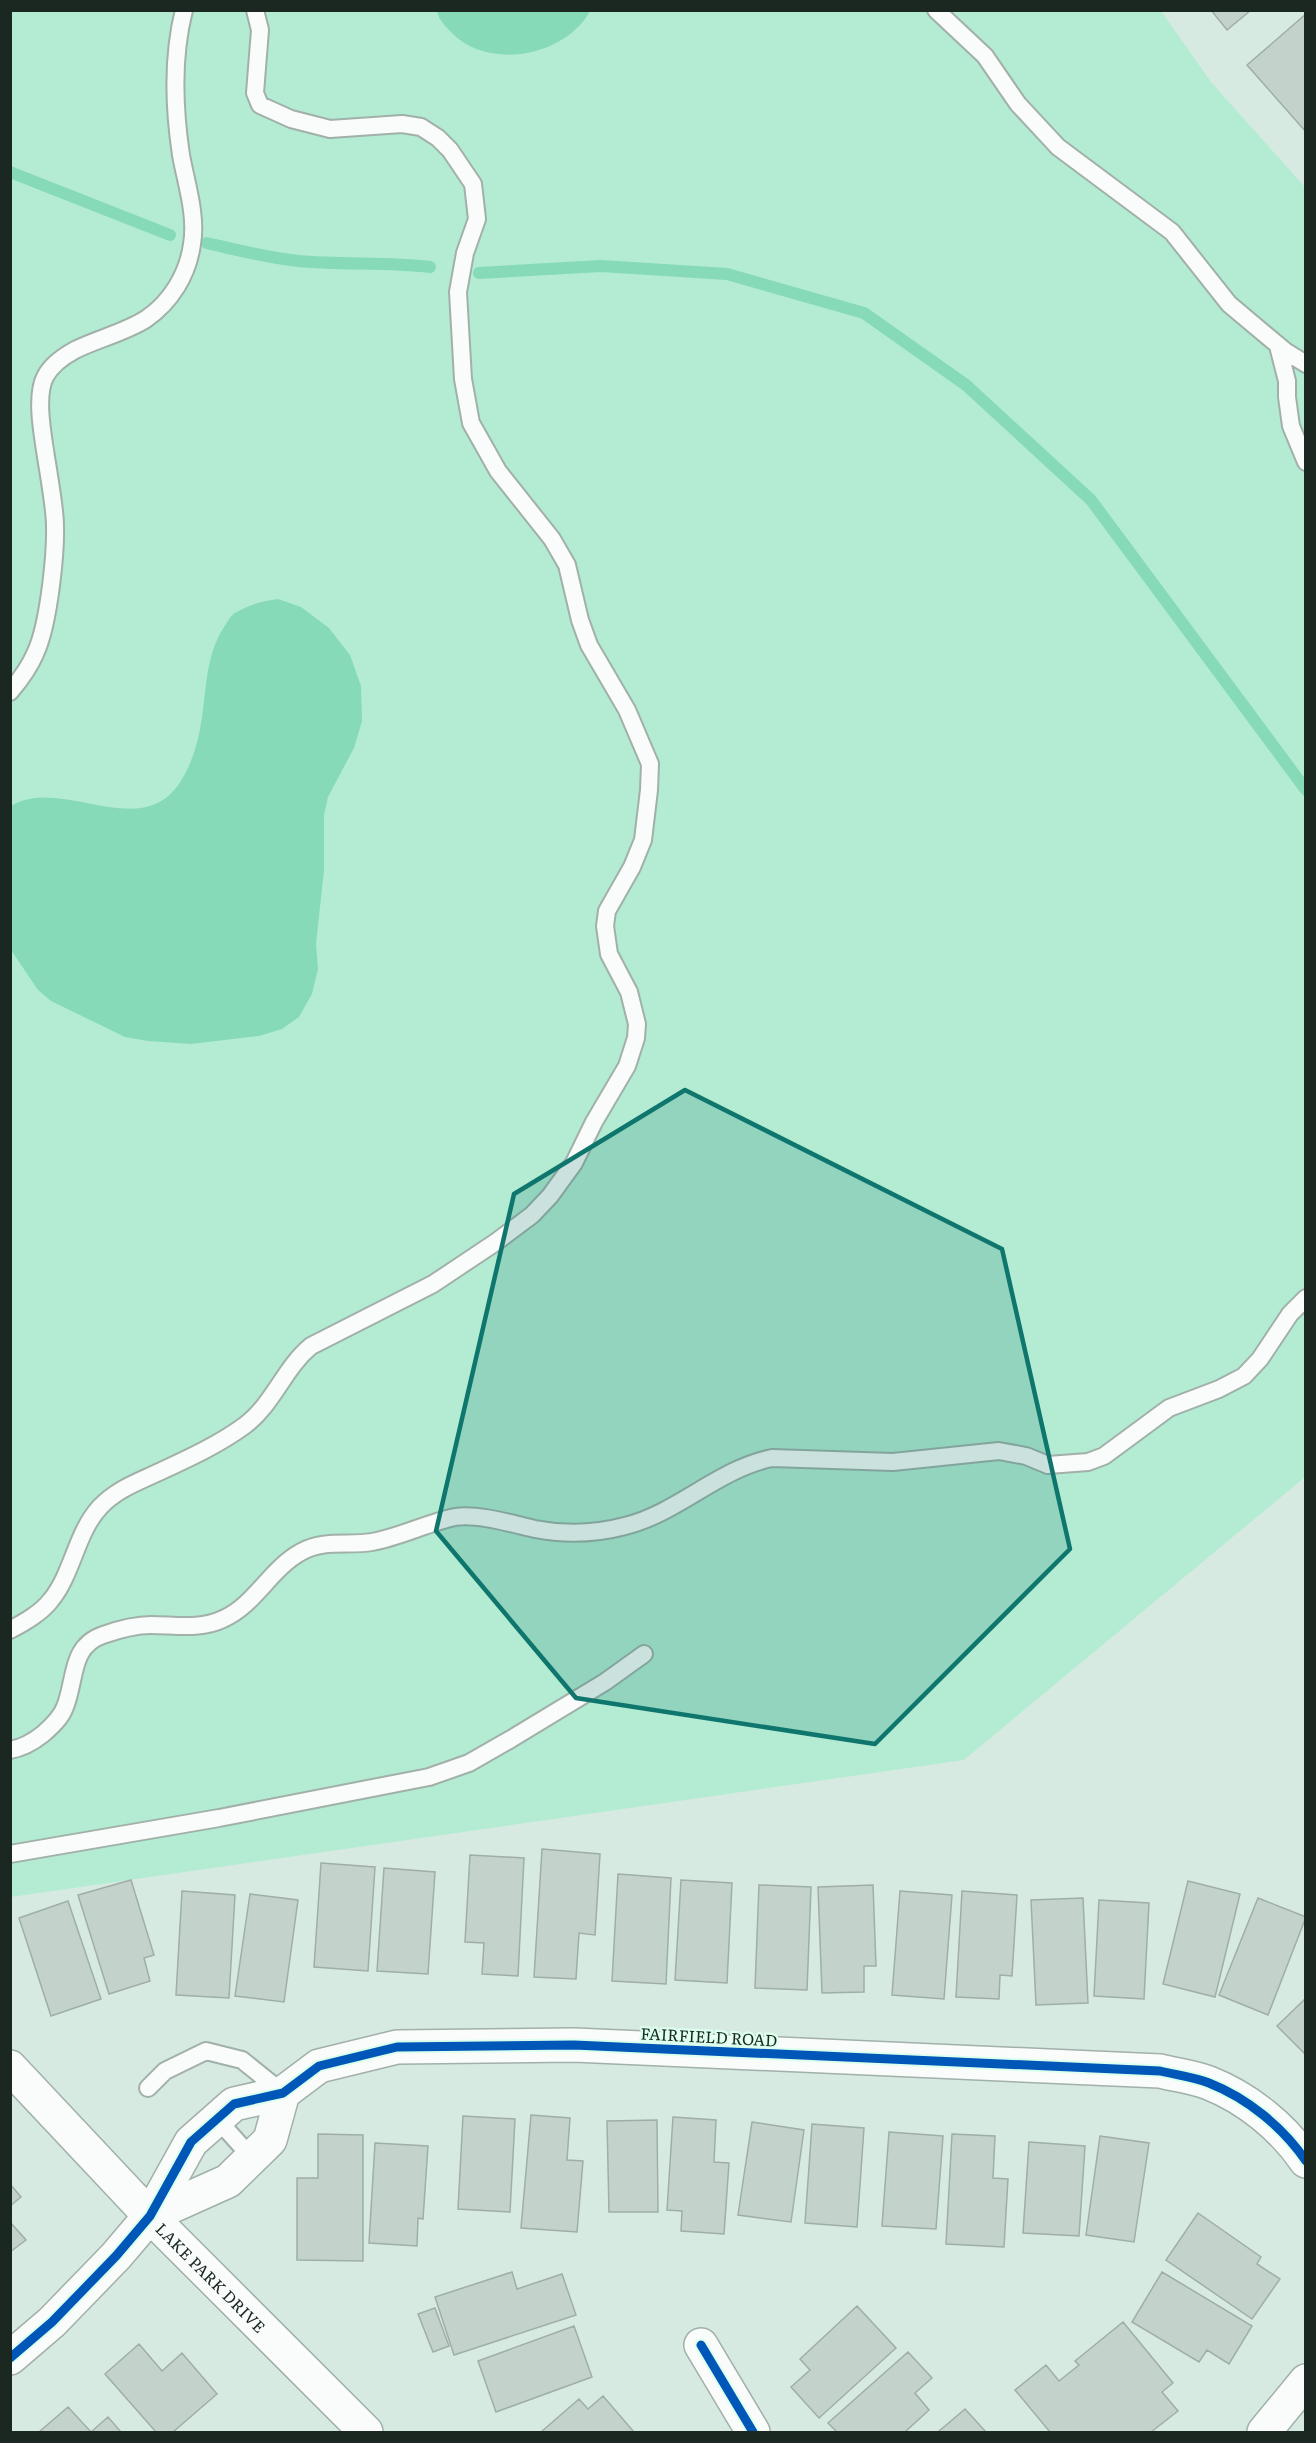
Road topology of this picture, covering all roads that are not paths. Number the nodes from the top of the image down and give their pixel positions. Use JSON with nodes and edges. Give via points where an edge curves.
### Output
{"nodes":[{"id":1,"x":184,"y":10,"type":"edge"},
{"id":2,"x":255,"y":10,"type":"edge"},
{"id":3,"x":936,"y":10,"type":"edge"},
{"id":4,"x":1278,"y":346,"type":"junction"},
{"id":5,"x":1305,"y":364,"type":"edge"},
{"id":6,"x":1305,"y":462,"type":"edge"},
{"id":7,"x":10,"y":692,"type":"edge"},
{"id":8,"x":1305,"y":1298,"type":"edge"},
{"id":9,"x":10,"y":1630,"type":"edge"},
{"id":10,"x":644,"y":1654,"type":"dead end"},
{"id":11,"x":10,"y":1750,"type":"edge"},
{"id":12,"x":10,"y":1854,"type":"edge"},
{"id":13,"x":10,"y":2067,"type":"edge"},
{"id":14,"x":147,"y":2088,"type":"dead end"},
{"id":15,"x":283,"y":2093,"type":"junction"},
{"id":16,"x":217,"y":2120,"type":"junction"},
{"id":17,"x":252,"y":2158,"type":"junction"},
{"id":18,"x":1305,"y":2161,"type":"edge"},
{"id":19,"x":150,"y":2216,"type":"junction"},
{"id":20,"x":700,"y":2345,"type":"dead end"},
{"id":21,"x":10,"y":2358,"type":"edge"},
{"id":22,"x":1305,"y":2381,"type":"edge"},
{"id":23,"x":366,"y":2433,"type":"edge"},
{"id":24,"x":753,"y":2433,"type":"edge"},
{"id":25,"x":1264,"y":2433,"type":"edge"}],
"edges":[{"from":1,"to":7,"type":"lane","via":[[175,89],[193,243],[179,285],[166,302],[145,320],[62,357],[45,377],[40,405],[54,512],[53,565],[36,653]]},
{"from":2,"to":9,"type":"lane","via":[[261,30],[255,93],[260,105],[291,119],[330,129],[402,124],[421,127],[450,150],[473,184],[477,219],[458,291],[463,379],[471,423],[498,471],[552,539],[567,565],[590,645],[627,710],[650,764],[643,840],[607,911],[605,926],[609,954],[629,992],[637,1024],[636,1038],[627,1066],[574,1163],[532,1215],[433,1284],[311,1346],[300,1355],[269,1401],[245,1425],[111,1498],[89,1524],[51,1600]]},
{"from":3,"to":4,"type":"lane","via":[[985,56],[1038,129],[1173,232],[1229,304]]},
{"from":4,"to":5,"type":"lane"},
{"from":4,"to":6,"type":"lane","via":[[1287,381],[1291,426]]},
{"from":8,"to":11,"type":"lane","via":[[1244,1376],[1169,1408],[1104,1456],[1088,1462],[1048,1465],[999,1451],[893,1462],[772,1458],[734,1471],[646,1520],[605,1531],[559,1533],[456,1517],[373,1541],[323,1543],[284,1564],[245,1606],[223,1620],[198,1626],[149,1625],[100,1636],[82,1647],[65,1709],[33,1742]]},
{"from":10,"to":12,"type":"lane","via":[[511,1739],[469,1763],[429,1777]]},
{"from":13,"to":19,"type":"street","name":"LAKE PARK DRIVE"},
{"from":14,"to":15,"type":"lane","via":[[165,2072],[206,2051],[242,2060]]},
{"from":15,"to":16,"type":"street","name":"FAIRFIELD ROAD","via":[[234,2104]]},
{"from":15,"to":17,"type":"street","via":[[270,2140]]},
{"from":15,"to":18,"type":"street","name":"FAIRFIELD ROAD","via":[[319,2066],[397,2048],[574,2045],[1160,2071],[1208,2083],[1249,2103]]},
{"from":16,"to":17,"type":"lane"},
{"from":16,"to":19,"type":"street","name":"FAIRFIELD ROAD","via":[[191,2142]]},
{"from":17,"to":19,"type":"street","via":[[228,2181]]},
{"from":19,"to":21,"type":"street","via":[[52,2322]]},
{"from":19,"to":23,"type":"street","name":"LAKE PARK DRIVE"},
{"from":20,"to":24,"type":"street"},
{"from":22,"to":25,"type":"street"}]}
